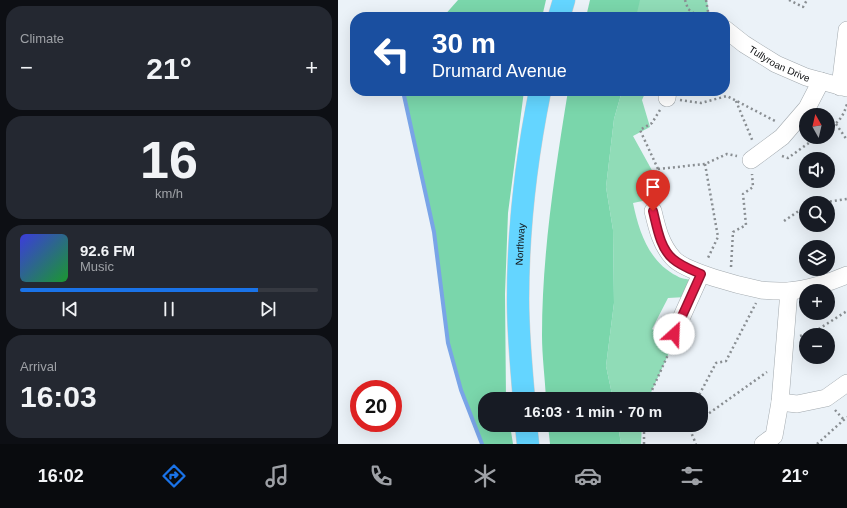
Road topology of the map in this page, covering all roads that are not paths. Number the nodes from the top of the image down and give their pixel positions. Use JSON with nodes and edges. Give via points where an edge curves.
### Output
{"nodes":[{"id":1,"x":564,"y":0,"type":"edge"},
{"id":2,"x":560,"y":12,"type":"edge"},
{"id":3,"x":847,"y":30,"type":"edge"},
{"id":4,"x":730,"y":33,"type":"edge"},
{"id":5,"x":821,"y":81,"type":"junction"},
{"id":6,"x":843,"y":88,"type":"edge"},
{"id":7,"x":539,"y":96,"type":"edge"},
{"id":8,"x":755,"y":157,"type":"road end"},
{"id":9,"x":653,"y":211,"type":"road end"},
{"id":10,"x":701,"y":274,"type":"junction"},
{"id":11,"x":847,"y":275,"type":"edge"},
{"id":12,"x":789,"y":291,"type":"junction"},
{"id":13,"x":674,"y":334,"type":"road end"},
{"id":14,"x":847,"y":383,"type":"edge"},
{"id":15,"x":523,"y":392,"type":"edge"},
{"id":16,"x":780,"y":402,"type":"junction"},
{"id":17,"x":527,"y":432,"type":"edge"},
{"id":18,"x":528,"y":444,"type":"edge"},
{"id":19,"x":763,"y":444,"type":"edge"}],
"edges":[{"from":1,"to":2,"type":"highway"},
{"from":3,"to":6,"type":"street","name":"Tullyroan Drive"},
{"from":4,"to":5,"type":"street","name":"Tullyroan Drive","via":[[776,64]]},
{"from":5,"to":6,"type":"street","name":"Tullyroan Drive"},
{"from":5,"to":8,"type":"street","via":[[807,108],[782,137]]},
{"from":7,"to":15,"type":"highway","name":"Northway","via":[[527,166],[519,256],[519,343]]},
{"from":9,"to":10,"type":"street","via":[[665,249],[674,260]]},
{"from":10,"to":12,"type":"street","via":[[762,290]]},
{"from":10,"to":13,"type":"street"},
{"from":11,"to":12,"type":"street"},
{"from":12,"to":16,"type":"street"},
{"from":14,"to":16,"type":"street","via":[[826,398],[797,404]]},
{"from":16,"to":19,"type":"street","via":[[774,436]]},
{"from":17,"to":18,"type":"highway"}]}
